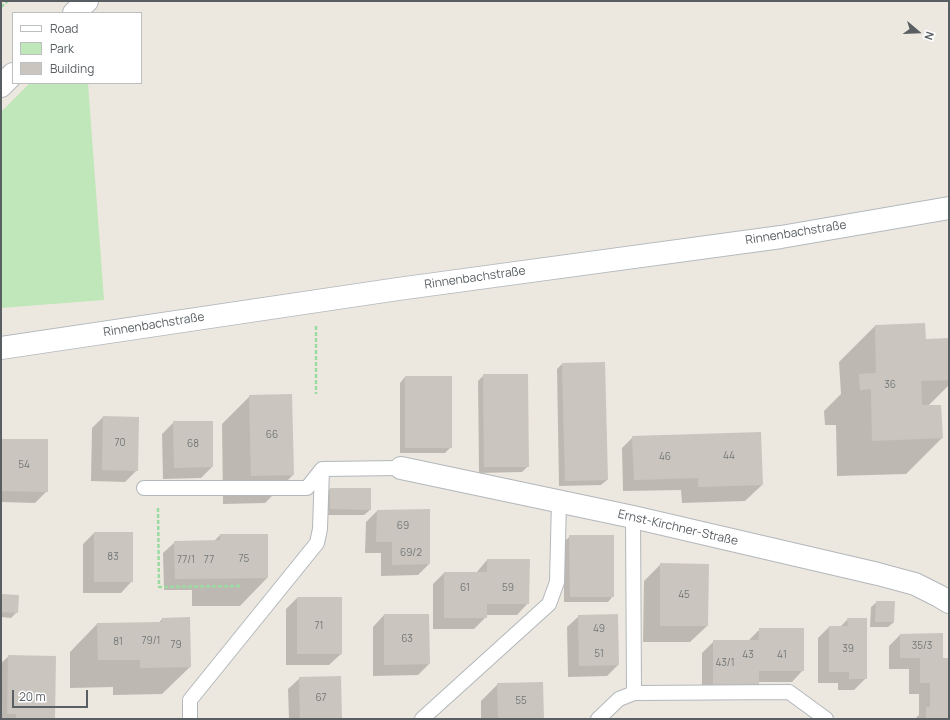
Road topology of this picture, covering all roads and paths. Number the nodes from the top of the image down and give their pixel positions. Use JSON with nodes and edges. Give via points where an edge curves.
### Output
{"nodes":[{"id":1,"x":8,"y":1,"type":"edge"},
{"id":2,"x":87,"y":1,"type":"edge"},
{"id":3,"x":1,"y":7,"type":"edge"},
{"id":4,"x":75,"y":12,"type":"edge"},
{"id":5,"x":12,"y":75,"type":"edge"},
{"id":6,"x":1,"y":86,"type":"edge"},
{"id":7,"x":949,"y":208,"type":"edge"},
{"id":8,"x":316,"y":322,"type":"dead end"},
{"id":9,"x":2,"y":348,"type":"edge"},
{"id":10,"x":316,"y":394,"type":"dead end"},
{"id":11,"x":401,"y":468,"type":"joint"},
{"id":12,"x":322,"y":469,"type":"junction"},
{"id":13,"x":144,"y":488,"type":"dead end"},
{"id":14,"x":158,"y":488,"type":"junction"},
{"id":15,"x":559,"y":501,"type":"junction"},
{"id":16,"x":633,"y":517,"type":"junction"},
{"id":17,"x":241,"y":586,"type":"dead end"},
{"id":18,"x":949,"y":602,"type":"edge"},
{"id":19,"x":634,"y":693,"type":"junction"},
{"id":20,"x":190,"y":719,"type":"edge"},
{"id":21,"x":422,"y":719,"type":"edge"},
{"id":22,"x":598,"y":719,"type":"edge"},
{"id":23,"x":826,"y":719,"type":"edge"}],
"edges":[{"from":1,"to":3,"type":"path"},
{"from":2,"to":4,"type":"main road"},
{"from":5,"to":6,"type":"main road"},
{"from":7,"to":9,"type":"main road","name":"Rinnenbachstraße","via":[[781,237],[398,289]]},
{"from":8,"to":10,"type":"path"},
{"from":11,"to":12,"type":"lane"},
{"from":11,"to":15,"type":"main road","name":"Ernst-Kirchner-Straße"},
{"from":12,"to":14,"type":"lane","via":[[307,488]]},
{"from":12,"to":20,"type":"lane","via":[[318,543],[190,700]]},
{"from":13,"to":14,"type":"lane"},
{"from":14,"to":17,"type":"path","via":[[159,586]]},
{"from":15,"to":16,"type":"main road","name":"Ernst-Kirchner-Straße"},
{"from":15,"to":21,"type":"lane","via":[[557,582],[549,604]]},
{"from":16,"to":18,"type":"main road","name":"Ernst-Kirchner-Straße","via":[[878,574],[915,584]]},
{"from":16,"to":19,"type":"lane"},
{"from":19,"to":22,"type":"lane","via":[[619,699]]},
{"from":19,"to":23,"type":"lane","via":[[789,692]]}]}
